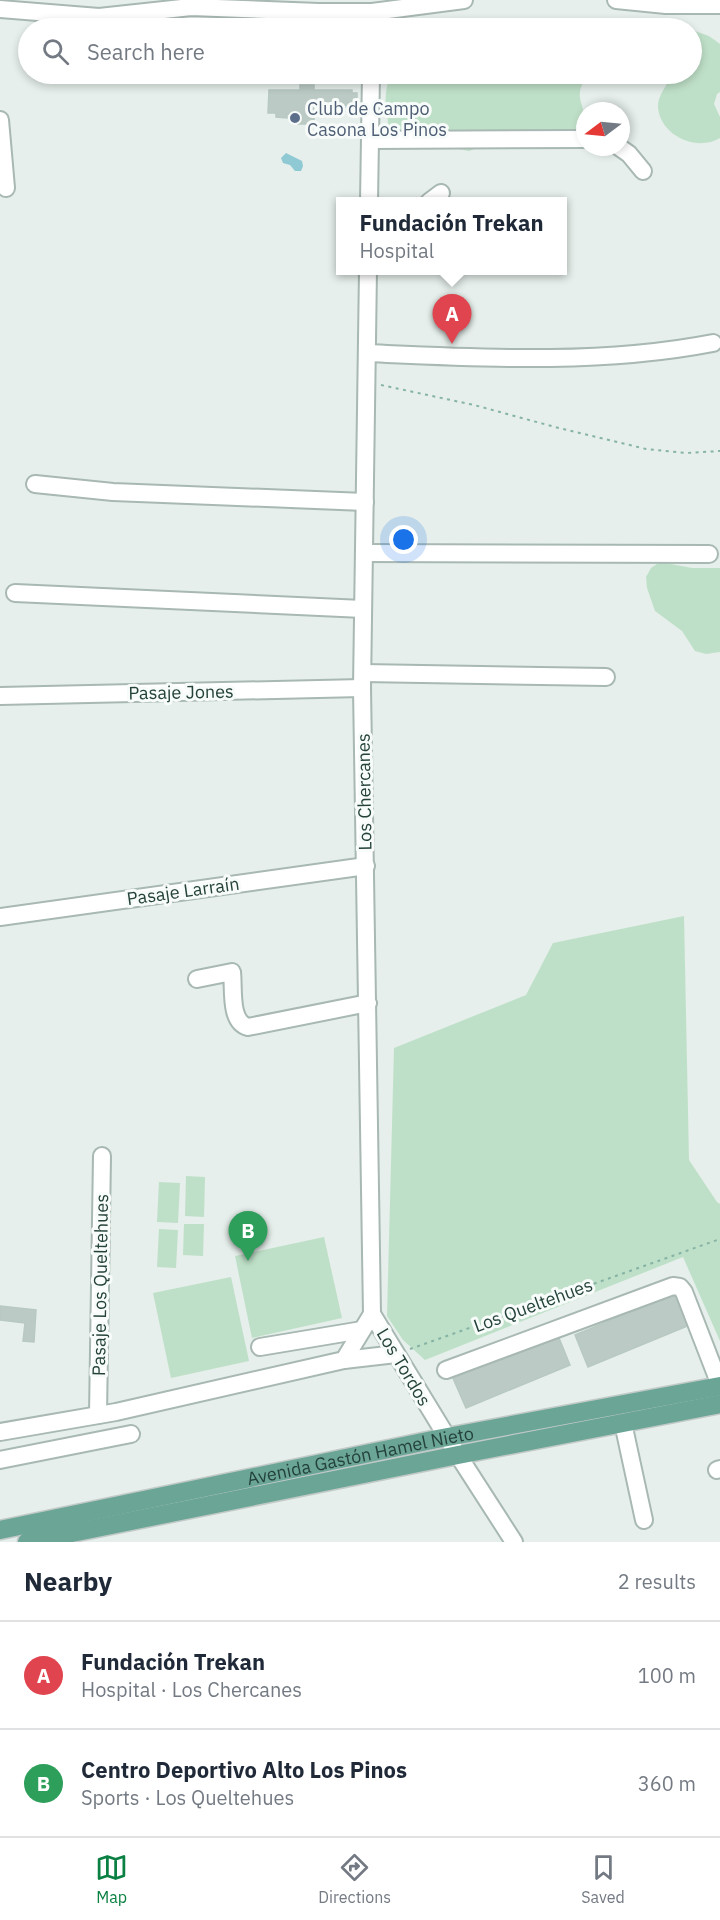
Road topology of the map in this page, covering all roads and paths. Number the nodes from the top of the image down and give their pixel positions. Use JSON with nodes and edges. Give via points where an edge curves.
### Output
{"nodes":[{"id":1,"x":464,"y":0,"type":"edge"},
{"id":2,"x":616,"y":0,"type":"edge"},
{"id":3,"x":720,"y":5,"type":"edge"},
{"id":4,"x":0,"y":9,"type":"edge"},
{"id":5,"x":359,"y":18,"type":"edge"},
{"id":6,"x":381,"y":18,"type":"edge"},
{"id":7,"x":371,"y":84,"type":"edge"},
{"id":8,"x":0,"y":120,"type":"edge"},
{"id":9,"x":576,"y":139,"type":"edge"},
{"id":10,"x":370,"y":140,"type":"junction"},
{"id":11,"x":630,"y":155,"type":"edge"},
{"id":12,"x":643,"y":171,"type":"dead end"},
{"id":13,"x":6,"y":188,"type":"dead end"},
{"id":14,"x":369,"y":197,"type":"edge"},
{"id":15,"x":368,"y":275,"type":"edge"},
{"id":16,"x":713,"y":343,"type":"dead end"},
{"id":17,"x":367,"y":352,"type":"junction"},
{"id":18,"x":367,"y":381,"type":"junction"},
{"id":19,"x":720,"y":451,"type":"edge"},
{"id":20,"x":35,"y":484,"type":"dead end"},
{"id":21,"x":365,"y":502,"type":"junction"},
{"id":22,"x":364,"y":554,"type":"junction"},
{"id":23,"x":709,"y":554,"type":"dead end"},
{"id":24,"x":15,"y":593,"type":"dead end"},
{"id":25,"x":363,"y":609,"type":"junction"},
{"id":26,"x":606,"y":677,"type":"dead end"},
{"id":27,"x":363,"y":681,"type":"junction"},
{"id":28,"x":0,"y":696,"type":"edge"},
{"id":29,"x":366,"y":866,"type":"junction"},
{"id":30,"x":0,"y":917,"type":"edge"},
{"id":31,"x":196,"y":979,"type":"dead end"},
{"id":32,"x":368,"y":1003,"type":"junction"},
{"id":33,"x":102,"y":1156,"type":"dead end"},
{"id":34,"x":720,"y":1239,"type":"edge"},
{"id":35,"x":372,"y":1314,"type":"junction"},
{"id":36,"x":362,"y":1330,"type":"junction"},
{"id":37,"x":260,"y":1347,"type":"dead end"},
{"id":38,"x":396,"y":1354,"type":"junction"},
{"id":39,"x":344,"y":1360,"type":"junction"},
{"id":40,"x":446,"y":1370,"type":"dead end"},
{"id":41,"x":720,"y":1385,"type":"edge"},
{"id":42,"x":720,"y":1404,"type":"edge"},
{"id":43,"x":98,"y":1414,"type":"junction"},
{"id":44,"x":623,"y":1423,"type":"junction"},
{"id":45,"x":0,"y":1432,"type":"edge"},
{"id":46,"x":131,"y":1434,"type":"dead end"},
{"id":47,"x":447,"y":1437,"type":"junction"},
{"id":48,"x":458,"y":1455,"type":"junction"},
{"id":49,"x":0,"y":1460,"type":"edge"},
{"id":50,"x":644,"y":1520,"type":"dead end"},
{"id":51,"x":0,"y":1530,"type":"edge"},
{"id":52,"x":27,"y":1542,"type":"edge"},
{"id":53,"x":514,"y":1542,"type":"edge"}],
"edges":[{"from":1,"to":6,"type":"street"},
{"from":2,"to":3,"type":"street"},
{"from":4,"to":5,"type":"street","via":[[99,17],[190,7],[319,12]]},
{"from":7,"to":10,"type":"street"},
{"from":8,"to":13,"type":"street"},
{"from":9,"to":10,"type":"street"},
{"from":10,"to":14,"type":"street"},
{"from":11,"to":12,"type":"street"},
{"from":15,"to":17,"type":"street","name":"Los Chercanes"},
{"from":16,"to":17,"type":"street","via":[[640,354],[551,357]]},
{"from":17,"to":18,"type":"street","name":"Los Chercanes"},
{"from":18,"to":19,"type":"path","via":[[646,449]]},
{"from":18,"to":21,"type":"street","name":"Los Chercanes"},
{"from":20,"to":21,"type":"street","via":[[113,492]]},
{"from":21,"to":22,"type":"street","name":"Los Chercanes"},
{"from":22,"to":23,"type":"street"},
{"from":22,"to":25,"type":"street","name":"Los Chercanes"},
{"from":24,"to":25,"type":"street"},
{"from":25,"to":27,"type":"street","name":"Los Chercanes"},
{"from":26,"to":27,"type":"street","name":"Pasaje Jones"},
{"from":27,"to":28,"type":"street","name":"Pasaje Jones"},
{"from":27,"to":29,"type":"street","name":"Los Chercanes"},
{"from":29,"to":30,"type":"street","name":"Pasaje Larraín"},
{"from":29,"to":32,"type":"street","name":"Los Chercanes"},
{"from":31,"to":32,"type":"street","via":[[232,972],[236,1019],[248,1027]]},
{"from":32,"to":35,"type":"street","name":"Los Chercanes"},
{"from":33,"to":43,"type":"street","name":"Pasaje Los Queltehues"},
{"from":34,"to":38,"type":"path","name":"Los Queltehues"},
{"from":35,"to":36,"type":"street"},
{"from":35,"to":38,"type":"street","name":"Los Tordos"},
{"from":36,"to":37,"type":"street"},
{"from":36,"to":39,"type":"street"},
{"from":38,"to":39,"type":"street"},
{"from":38,"to":47,"type":"street","name":"Los Tordos"},
{"from":39,"to":43,"type":"street"},
{"from":40,"to":41,"type":"street","via":[[674,1286],[684,1292]]},
{"from":41,"to":47,"type":"main road","name":"Avenida Gastón Hamel Nieto"},
{"from":42,"to":44,"type":"main road","name":"Avenida Gastón Hamel Nieto"},
{"from":43,"to":45,"type":"street"},
{"from":44,"to":48,"type":"main road","name":"Avenida Gastón Hamel Nieto"},
{"from":44,"to":50,"type":"street"},
{"from":46,"to":49,"type":"street"},
{"from":47,"to":48,"type":"street","name":"Los Tordos"},
{"from":47,"to":51,"type":"main road","name":"Avenida Gastón Hamel Nieto"},
{"from":48,"to":52,"type":"main road","name":"Avenida Gastón Hamel Nieto"},
{"from":48,"to":53,"type":"street","name":"Los Tordos"}]}
